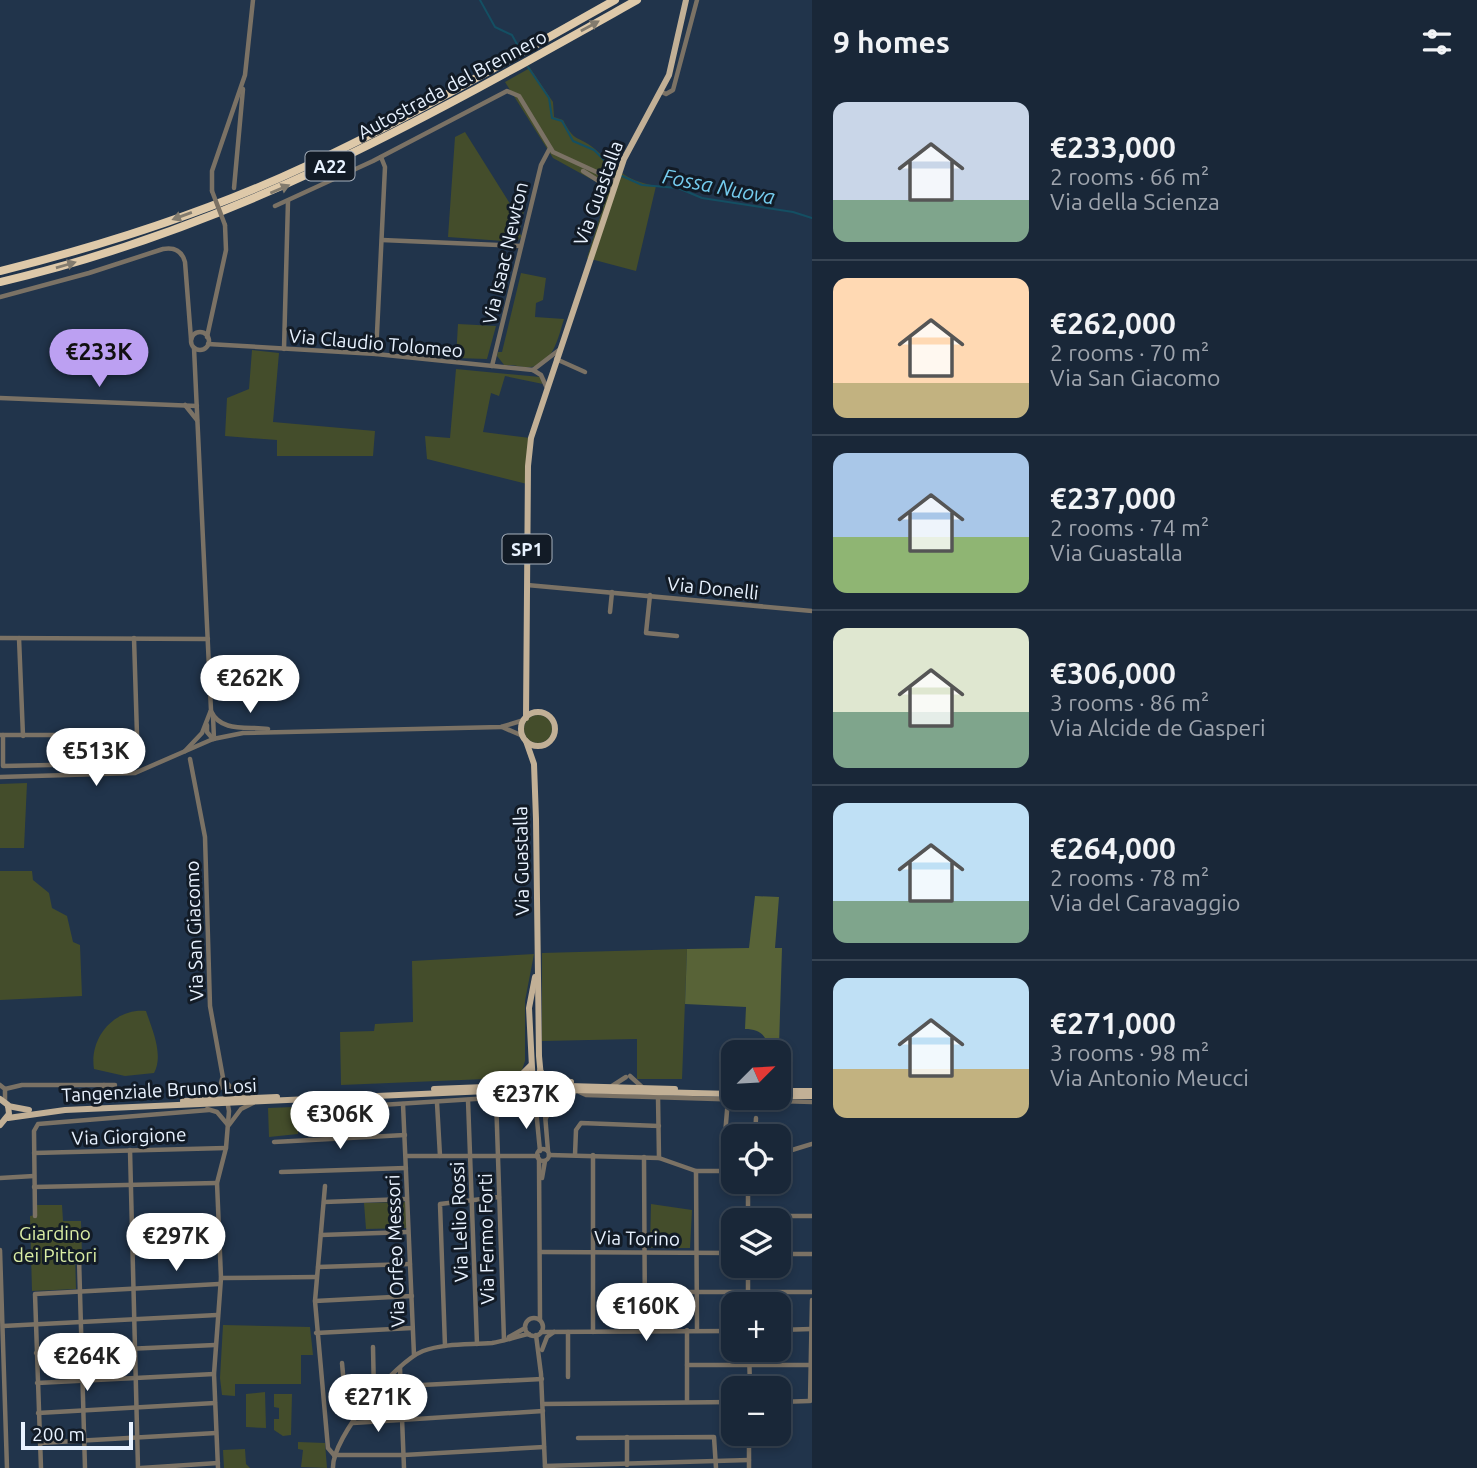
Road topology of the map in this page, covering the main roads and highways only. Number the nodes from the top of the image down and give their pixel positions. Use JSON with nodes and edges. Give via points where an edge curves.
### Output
{"nodes":[{"id":1,"x":615,"y":0,"type":"edge"},
{"id":2,"x":637,"y":0,"type":"edge"},
{"id":3,"x":686,"y":0,"type":"edge"},
{"id":4,"x":0,"y":271,"type":"edge"},
{"id":5,"x":0,"y":282,"type":"edge"},
{"id":6,"x":526,"y":696,"type":"junction"},
{"id":7,"x":541,"y":713,"type":"junction"},
{"id":8,"x":525,"y":719,"type":"junction"},
{"id":9,"x":525,"y":739,"type":"junction"},
{"id":10,"x":541,"y":746,"type":"junction"},
{"id":11,"x":534,"y":764,"type":"junction"},
{"id":12,"x":538,"y":956,"type":"junction"},
{"id":13,"x":528,"y":1007,"type":"junction"},
{"id":14,"x":539,"y":1007,"type":"junction"},
{"id":15,"x":529,"y":1044,"type":"junction"},
{"id":16,"x":539,"y":1044,"type":"junction"},
{"id":17,"x":530,"y":1066,"type":"junction"},
{"id":18,"x":540,"y":1069,"type":"junction"},
{"id":19,"x":489,"y":1086,"type":"junction"},
{"id":20,"x":596,"y":1086,"type":"junction"},
{"id":21,"x":533,"y":1087,"type":"junction"},
{"id":22,"x":542,"y":1088,"type":"junction"},
{"id":23,"x":812,"y":1091,"type":"edge"},
{"id":24,"x":791,"y":1092,"type":"edge"},
{"id":25,"x":721,"y":1093,"type":"edge"},
{"id":26,"x":721,"y":1094,"type":"edge"},
{"id":27,"x":791,"y":1094,"type":"edge"},
{"id":28,"x":812,"y":1097,"type":"edge"},
{"id":29,"x":252,"y":1100,"type":"junction"},
{"id":30,"x":4,"y":1102,"type":"edge"},
{"id":31,"x":202,"y":1102,"type":"junction"},
{"id":32,"x":8,"y":1118,"type":"junction"},
{"id":33,"x":0,"y":1126,"type":"edge"}],
"edges":[{"from":1,"to":4,"type":"highway","name":"Autostrada del Brennero","number":"A22","one_way":true,"via":[[417,110],[305,166],[149,228]]},
{"from":5,"to":2,"type":"highway","name":"Autostrada del Brennero","number":"A22","one_way":true,"via":[[153,238],[279,190],[404,129]]},
{"from":3,"to":6,"type":"main road","name":"Via Guastalla","number":"SP1","via":[[675,56],[662,92],[616,181],[531,438]]},
{"from":6,"to":7,"type":"main road"},
{"from":6,"to":8,"type":"main road","name":"Via Guastalla","number":"SP1"},
{"from":7,"to":8,"type":"main road"},
{"from":7,"to":10,"type":"main road","via":[[553,722],[555,732]]},
{"from":8,"to":9,"type":"main road"},
{"from":9,"to":10,"type":"main road"},
{"from":9,"to":11,"type":"main road","name":"Via Guastalla"},
{"from":10,"to":11,"type":"main road","name":"Via Guastalla"},
{"from":11,"to":12,"type":"main road","name":"Via Guastalla"},
{"from":12,"to":13,"type":"main road","name":"Via Guastalla"},
{"from":12,"to":14,"type":"main road","name":"Via Guastalla"},
{"from":13,"to":14,"type":"main road"},
{"from":13,"to":15,"type":"main road","name":"Via Guastalla"},
{"from":14,"to":16,"type":"main road","name":"Via Guastalla"},
{"from":15,"to":16,"type":"main road"},
{"from":15,"to":17,"type":"main road","name":"Via Guastalla"},
{"from":16,"to":18,"type":"main road","name":"Via Guastalla"},
{"from":17,"to":19,"type":"main road","via":[[520,1076]]},
{"from":17,"to":21,"type":"main road","name":"Via Guastalla"},
{"from":18,"to":20,"type":"main road","via":[[550,1080]]},
{"from":18,"to":22,"type":"main road","name":"Via Guastalla"},
{"from":19,"to":21,"type":"main road","name":"Tangenziale Bruno Losi"},
{"from":19,"to":29,"type":"main road","name":"Tangenziale Bruno Losi"},
{"from":20,"to":22,"type":"main road","name":"Tangenziale Bruno Losi"},
{"from":20,"to":25,"type":"main road","name":"Tangenziale Bruno Losi"},
{"from":21,"to":22,"type":"main road","name":"Tangenziale Bruno Losi"},
{"from":21,"to":29,"type":"main road","name":"Tangenziale Bruno Losi","via":[[496,1094]]},
{"from":22,"to":26,"type":"main road","name":"Tangenziale Bruno Losi"},
{"from":23,"to":24,"type":"main road"},
{"from":27,"to":28,"type":"main road"},
{"from":29,"to":31,"type":"main road","name":"Tangenziale Bruno Losi"},
{"from":30,"to":31,"type":"main road","name":"Tangenziale Bruno Losi","via":[[25,1110]]},
{"from":30,"to":32,"type":"main road"},
{"from":31,"to":32,"type":"main road","name":"Tangenziale Bruno Losi"},
{"from":32,"to":33,"type":"main road"}]}
